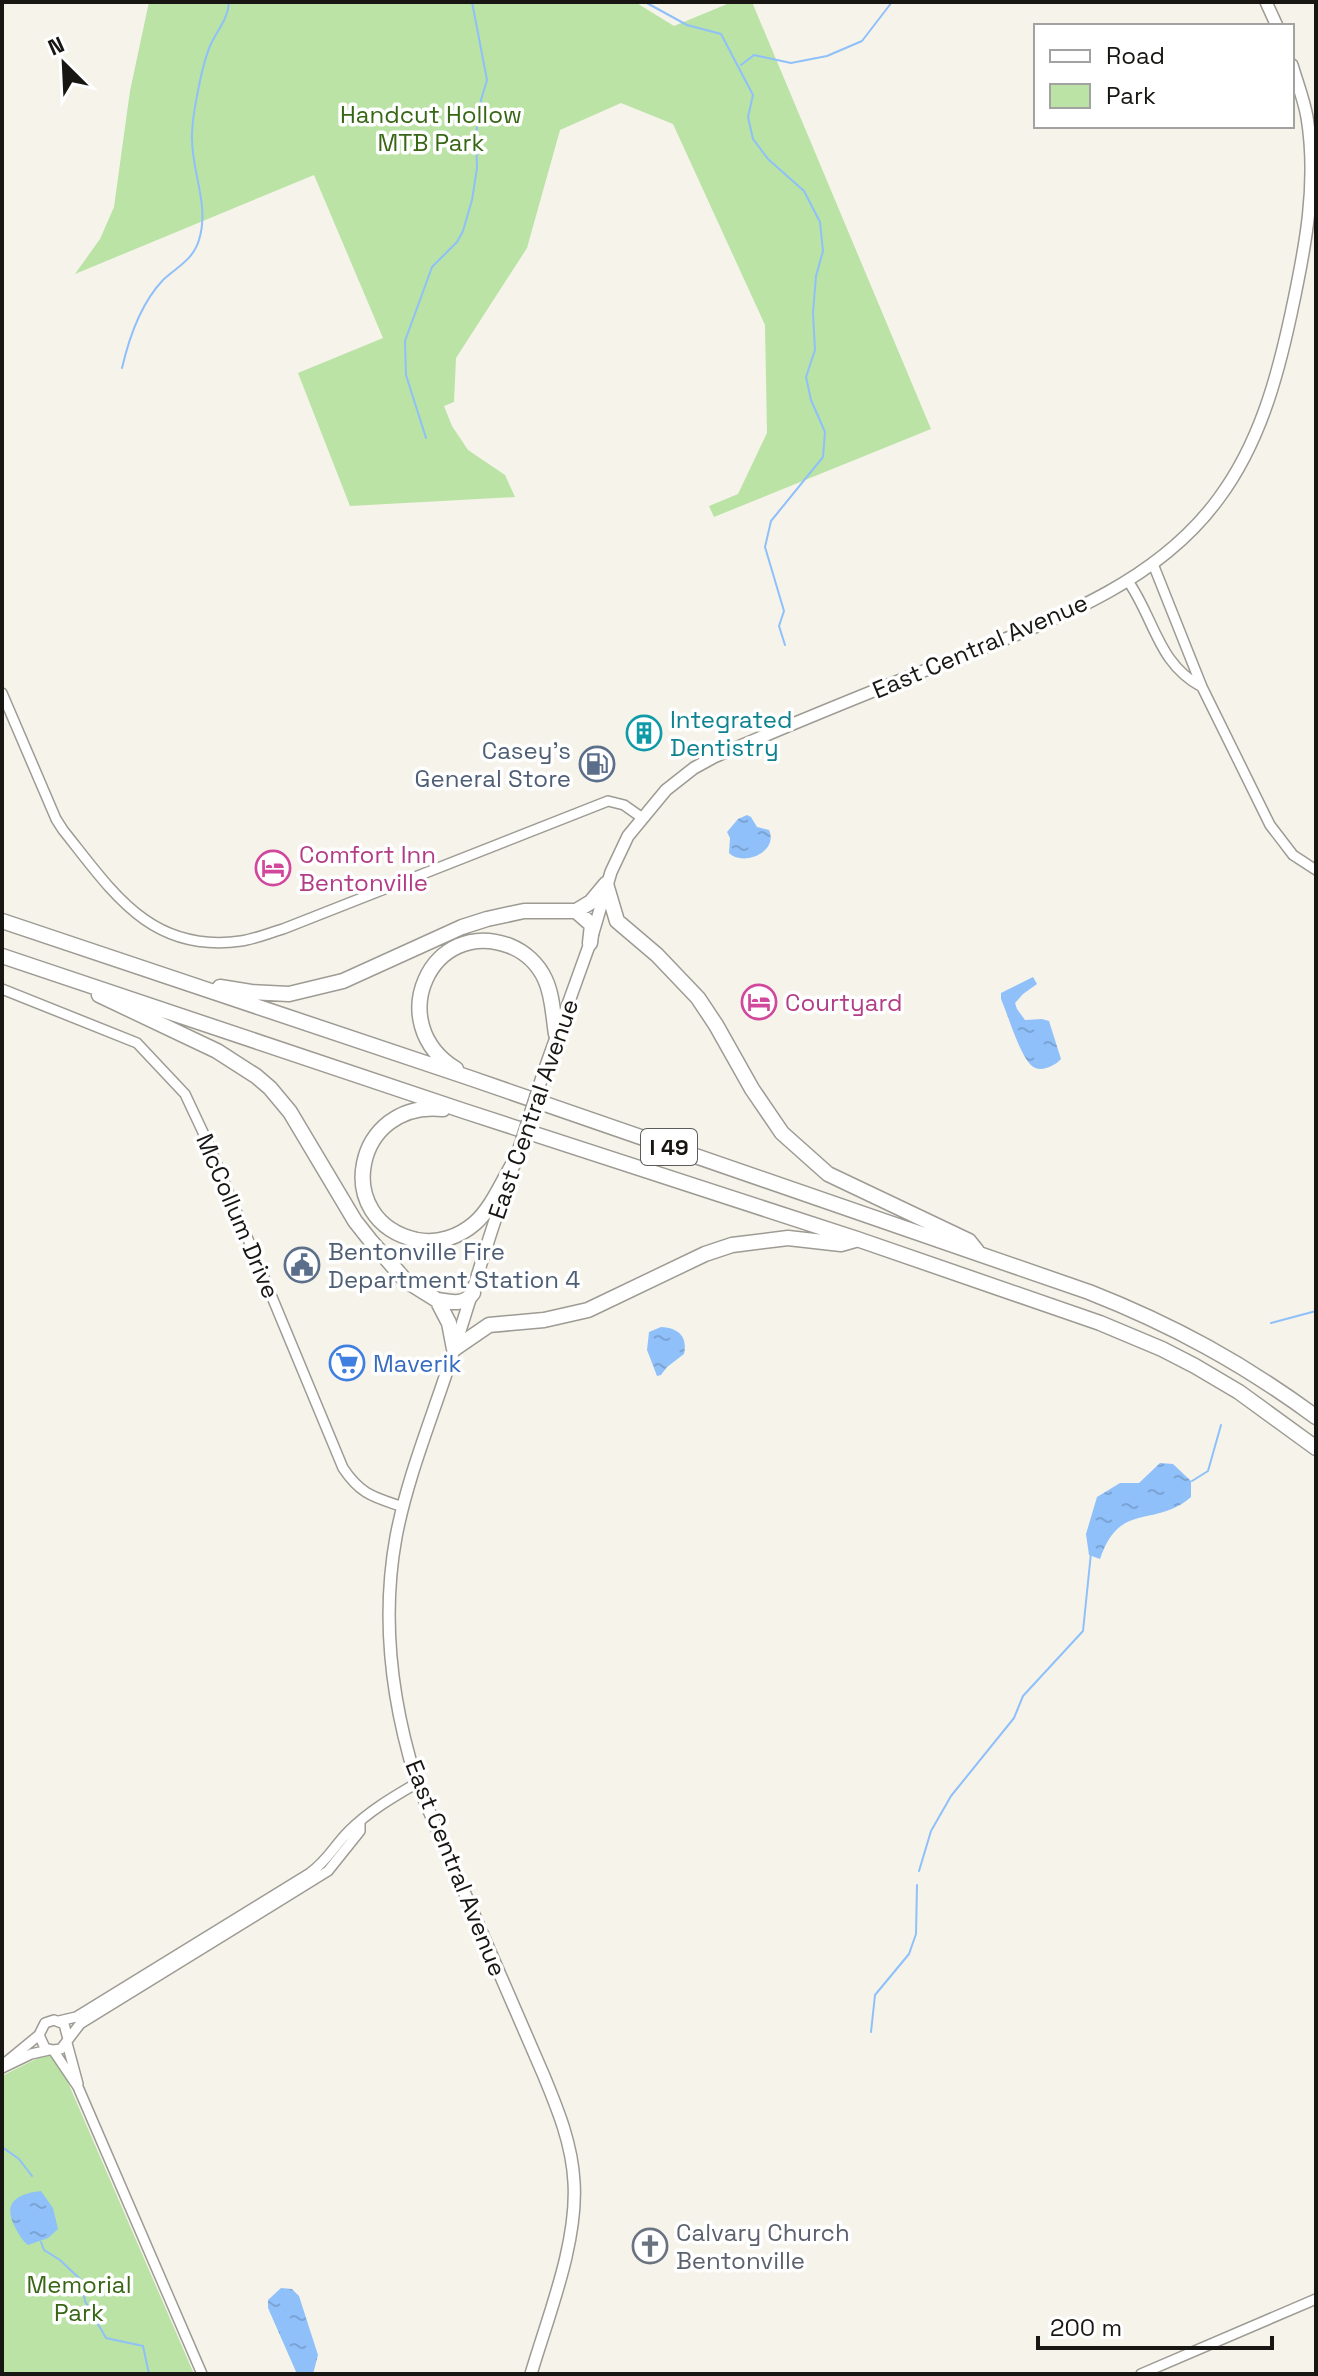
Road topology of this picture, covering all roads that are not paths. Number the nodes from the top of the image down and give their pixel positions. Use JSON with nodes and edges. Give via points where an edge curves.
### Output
{"nodes":[{"id":1,"x":1266,"y":2,"type":"edge"},
{"id":2,"x":1276,"y":24,"type":"edge"},
{"id":3,"x":1294,"y":72,"type":"edge"},
{"id":4,"x":1153,"y":564,"type":"junction"},
{"id":5,"x":1128,"y":581,"type":"junction"},
{"id":6,"x":1202,"y":687,"type":"junction"},
{"id":7,"x":2,"y":693,"type":"edge"},
{"id":8,"x":641,"y":817,"type":"junction"},
{"id":9,"x":1316,"y":870,"type":"edge"},
{"id":10,"x":606,"y":884,"type":"junction"},
{"id":11,"x":576,"y":911,"type":"junction"},
{"id":12,"x":2,"y":921,"type":"edge"},
{"id":13,"x":590,"y":943,"type":"junction"},
{"id":14,"x":2,"y":956,"type":"edge"},
{"id":15,"x":145,"y":970,"type":"junction"},
{"id":16,"x":63,"y":976,"type":"junction"},
{"id":17,"x":2,"y":989,"type":"edge"},
{"id":18,"x":556,"y":1034,"type":"junction"},
{"id":19,"x":470,"y":1078,"type":"junction"},
{"id":20,"x":464,"y":1111,"type":"junction"},
{"id":21,"x":515,"y":1161,"type":"junction"},
{"id":22,"x":857,"y":1239,"type":"junction"},
{"id":23,"x":980,"y":1254,"type":"junction"},
{"id":24,"x":473,"y":1293,"type":"junction"},
{"id":25,"x":437,"y":1300,"type":"junction"},
{"id":26,"x":454,"y":1349,"type":"junction"},
{"id":27,"x":1316,"y":1417,"type":"edge"},
{"id":28,"x":1316,"y":1448,"type":"edge"},
{"id":29,"x":403,"y":1507,"type":"junction"},
{"id":30,"x":417,"y":1783,"type":"junction"},
{"id":31,"x":360,"y":1822,"type":"junction"},
{"id":32,"x":59,"y":2021,"type":"junction"},
{"id":33,"x":39,"y":2035,"type":"junction"},
{"id":34,"x":68,"y":2041,"type":"junction"},
{"id":35,"x":51,"y":2050,"type":"junction"},
{"id":36,"x":2,"y":2067,"type":"edge"},
{"id":37,"x":78,"y":2087,"type":"junction"},
{"id":38,"x":1316,"y":2299,"type":"edge"},
{"id":39,"x":202,"y":2374,"type":"edge"},
{"id":40,"x":531,"y":2374,"type":"edge"},
{"id":41,"x":1141,"y":2374,"type":"edge"}],
"edges":[{"from":1,"to":2,"type":"main road"},
{"from":3,"to":4,"type":"main road","name":"East Central Avenue","via":[[1307,117],[1309,218],[1270,396],[1237,472],[1217,501]]},
{"from":4,"to":5,"type":"main road","name":"East Central Avenue"},
{"from":4,"to":6,"type":"street"},
{"from":5,"to":6,"type":"street","via":[[1169,662]]},
{"from":5,"to":8,"type":"main road","name":"East Central Avenue","via":[[1026,630],[705,761]]},
{"from":6,"to":9,"type":"street","via":[[1270,825],[1293,855]]},
{"from":7,"to":8,"type":"street","via":[[63,830],[125,906],[178,936],[213,943],[283,929],[608,801]]},
{"from":8,"to":10,"type":"main road","name":"East Central Avenue"},
{"from":10,"to":11,"type":"highway"},
{"from":10,"to":13,"type":"main road","name":"East Central Avenue"},
{"from":10,"to":23,"type":"highway","via":[[617,921],[698,998],[782,1133],[828,1174],[969,1241]]},
{"from":11,"to":13,"type":"highway","via":[[592,925]]},
{"from":11,"to":15,"type":"highway","via":[[524,911],[487,919],[343,981],[289,994],[238,990]]},
{"from":12,"to":15,"type":"highway","number":"I 49"},
{"from":13,"to":18,"type":"main road","name":"East Central Avenue"},
{"from":14,"to":16,"type":"highway","number":"I 49"},
{"from":15,"to":19,"type":"highway","number":"I 49"},
{"from":16,"to":20,"type":"highway","number":"I 49"},
{"from":16,"to":25,"type":"highway","via":[[219,1052],[256,1076],[290,1112],[370,1240],[405,1280]]},
{"from":17,"to":29,"type":"street","name":"McCollum Drive","via":[[137,1043],[185,1094],[343,1468],[355,1486]]},
{"from":18,"to":19,"type":"highway","via":[[546,981],[527,956],[484,941],[452,951],[428,974],[418,1012],[433,1050]]},
{"from":18,"to":21,"type":"main road","name":"East Central Avenue","bridge":true},
{"from":19,"to":23,"type":"highway","number":"I 49"},
{"from":20,"to":21,"type":"highway","via":[[434,1108],[405,1113],[373,1138],[362,1178],[371,1207],[386,1225],[425,1241],[459,1234],[484,1214]]},
{"from":20,"to":22,"type":"highway","number":"I 49"},
{"from":21,"to":24,"type":"main road","name":"East Central Avenue"},
{"from":22,"to":26,"type":"highway","via":[[841,1244],[788,1238],[732,1245],[588,1310],[489,1325]]},
{"from":22,"to":28,"type":"highway","number":"I 49","via":[[1162,1349],[1239,1392]]},
{"from":23,"to":27,"type":"highway","number":"I 49","via":[[1158,1321],[1247,1368]]},
{"from":24,"to":25,"type":"highway","via":[[460,1303]]},
{"from":24,"to":26,"type":"main road","name":"East Central Avenue"},
{"from":25,"to":26,"type":"highway"},
{"from":26,"to":29,"type":"main road","name":"East Central Avenue"},
{"from":29,"to":30,"type":"main road","name":"East Central Avenue","via":[[392,1564],[389,1628],[395,1693]]},
{"from":30,"to":31,"type":"street"},
{"from":30,"to":40,"type":"main road","name":"East Central Avenue","via":[[562,2119],[571,2158],[574,2208],[566,2254]]},
{"from":31,"to":32,"type":"street","via":[[310,1873],[76,2017]]},
{"from":31,"to":34,"type":"street","via":[[360,1831],[328,1871],[80,2024]]},
{"from":32,"to":33,"type":"street","via":[[45,2023]]},
{"from":32,"to":34,"type":"street"},
{"from":33,"to":35,"type":"street"},
{"from":33,"to":36,"type":"street"},
{"from":34,"to":35,"type":"street"},
{"from":34,"to":37,"type":"street"},
{"from":35,"to":36,"type":"street"},
{"from":35,"to":37,"type":"street"},
{"from":37,"to":39,"type":"street"},
{"from":38,"to":41,"type":"street"}]}
